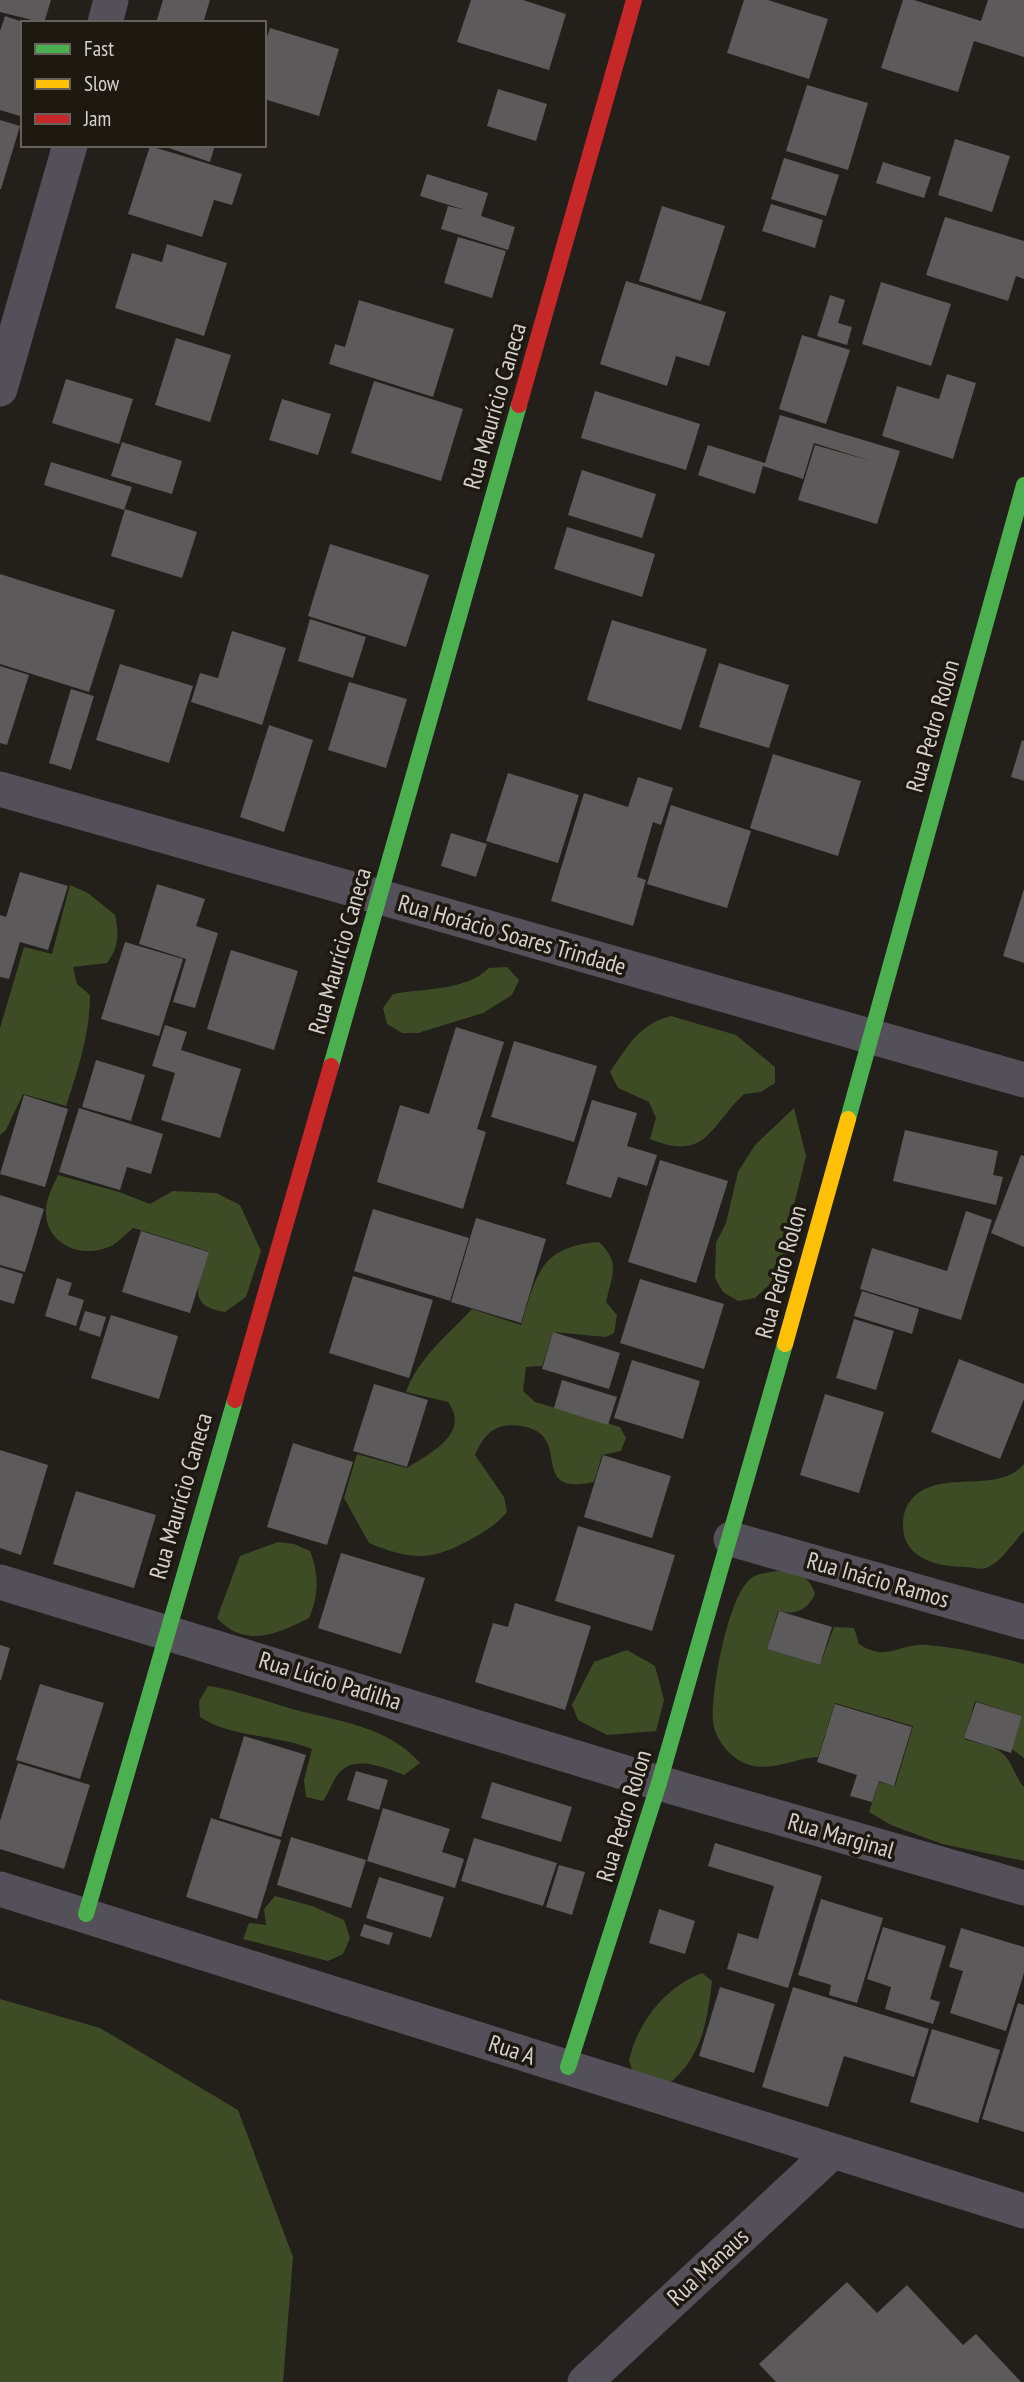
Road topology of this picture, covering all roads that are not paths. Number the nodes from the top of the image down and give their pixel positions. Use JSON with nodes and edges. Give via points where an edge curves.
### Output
{"nodes":[{"id":1,"x":111,"y":0,"type":"edge"},
{"id":2,"x":634,"y":0,"type":"edge"},
{"id":3,"x":106,"y":21,"type":"edge"},
{"id":4,"x":69,"y":147,"type":"edge"},
{"id":5,"x":0,"y":389,"type":"edge"},
{"id":6,"x":1024,"y":485,"type":"edge"},
{"id":7,"x":0,"y":789,"type":"edge"},
{"id":8,"x":380,"y":897,"type":"junction"},
{"id":9,"x":870,"y":1036,"type":"junction"},
{"id":10,"x":1024,"y":1080,"type":"edge"},
{"id":11,"x":732,"y":1539,"type":"junction"},
{"id":12,"x":0,"y":1582,"type":"edge"},
{"id":13,"x":1024,"y":1622,"type":"edge"},
{"id":14,"x":166,"y":1630,"type":"junction"},
{"id":15,"x":659,"y":1783,"type":"junction"},
{"id":16,"x":1024,"y":1888,"type":"edge"},
{"id":17,"x":0,"y":1889,"type":"edge"},
{"id":18,"x":86,"y":1914,"type":"junction"},
{"id":19,"x":568,"y":2067,"type":"junction"},
{"id":20,"x":832,"y":2152,"type":"junction"},
{"id":21,"x":1024,"y":2211,"type":"edge"},
{"id":22,"x":585,"y":2382,"type":"edge"}],
"edges":[{"from":1,"to":3,"type":"street"},
{"from":2,"to":8,"type":"street","name":"Rua Maurício Caneca"},
{"from":4,"to":5,"type":"street"},
{"from":6,"to":9,"type":"street","name":"Rua Pedro Rolon"},
{"from":7,"to":8,"type":"street","name":"Rua Horácio Soares Trindade"},
{"from":8,"to":9,"type":"street","name":"Rua Horácio Soares Trindade"},
{"from":8,"to":14,"type":"street","name":"Rua Maurício Caneca"},
{"from":9,"to":10,"type":"street","name":"Rua Horácio Soares Trindade"},
{"from":9,"to":11,"type":"street","name":"Rua Pedro Rolon"},
{"from":11,"to":13,"type":"street","name":"Rua Inácio Ramos"},
{"from":11,"to":15,"type":"street","name":"Rua Pedro Rolon"},
{"from":12,"to":14,"type":"street","name":"Rua Lúcio Padilha"},
{"from":14,"to":15,"type":"street","name":"Rua Lúcio Padilha"},
{"from":14,"to":18,"type":"street","name":"Rua Maurício Caneca"},
{"from":15,"to":16,"type":"street","name":"Rua Marginal"},
{"from":15,"to":19,"type":"street","name":"Rua Pedro Rolon"},
{"from":17,"to":18,"type":"street","name":"Rua A"},
{"from":18,"to":19,"type":"street","name":"Rua A"},
{"from":19,"to":20,"type":"street","name":"Rua A"},
{"from":20,"to":21,"type":"street","name":"Rua A"},
{"from":20,"to":22,"type":"street","name":"Rua Manaus"}]}
